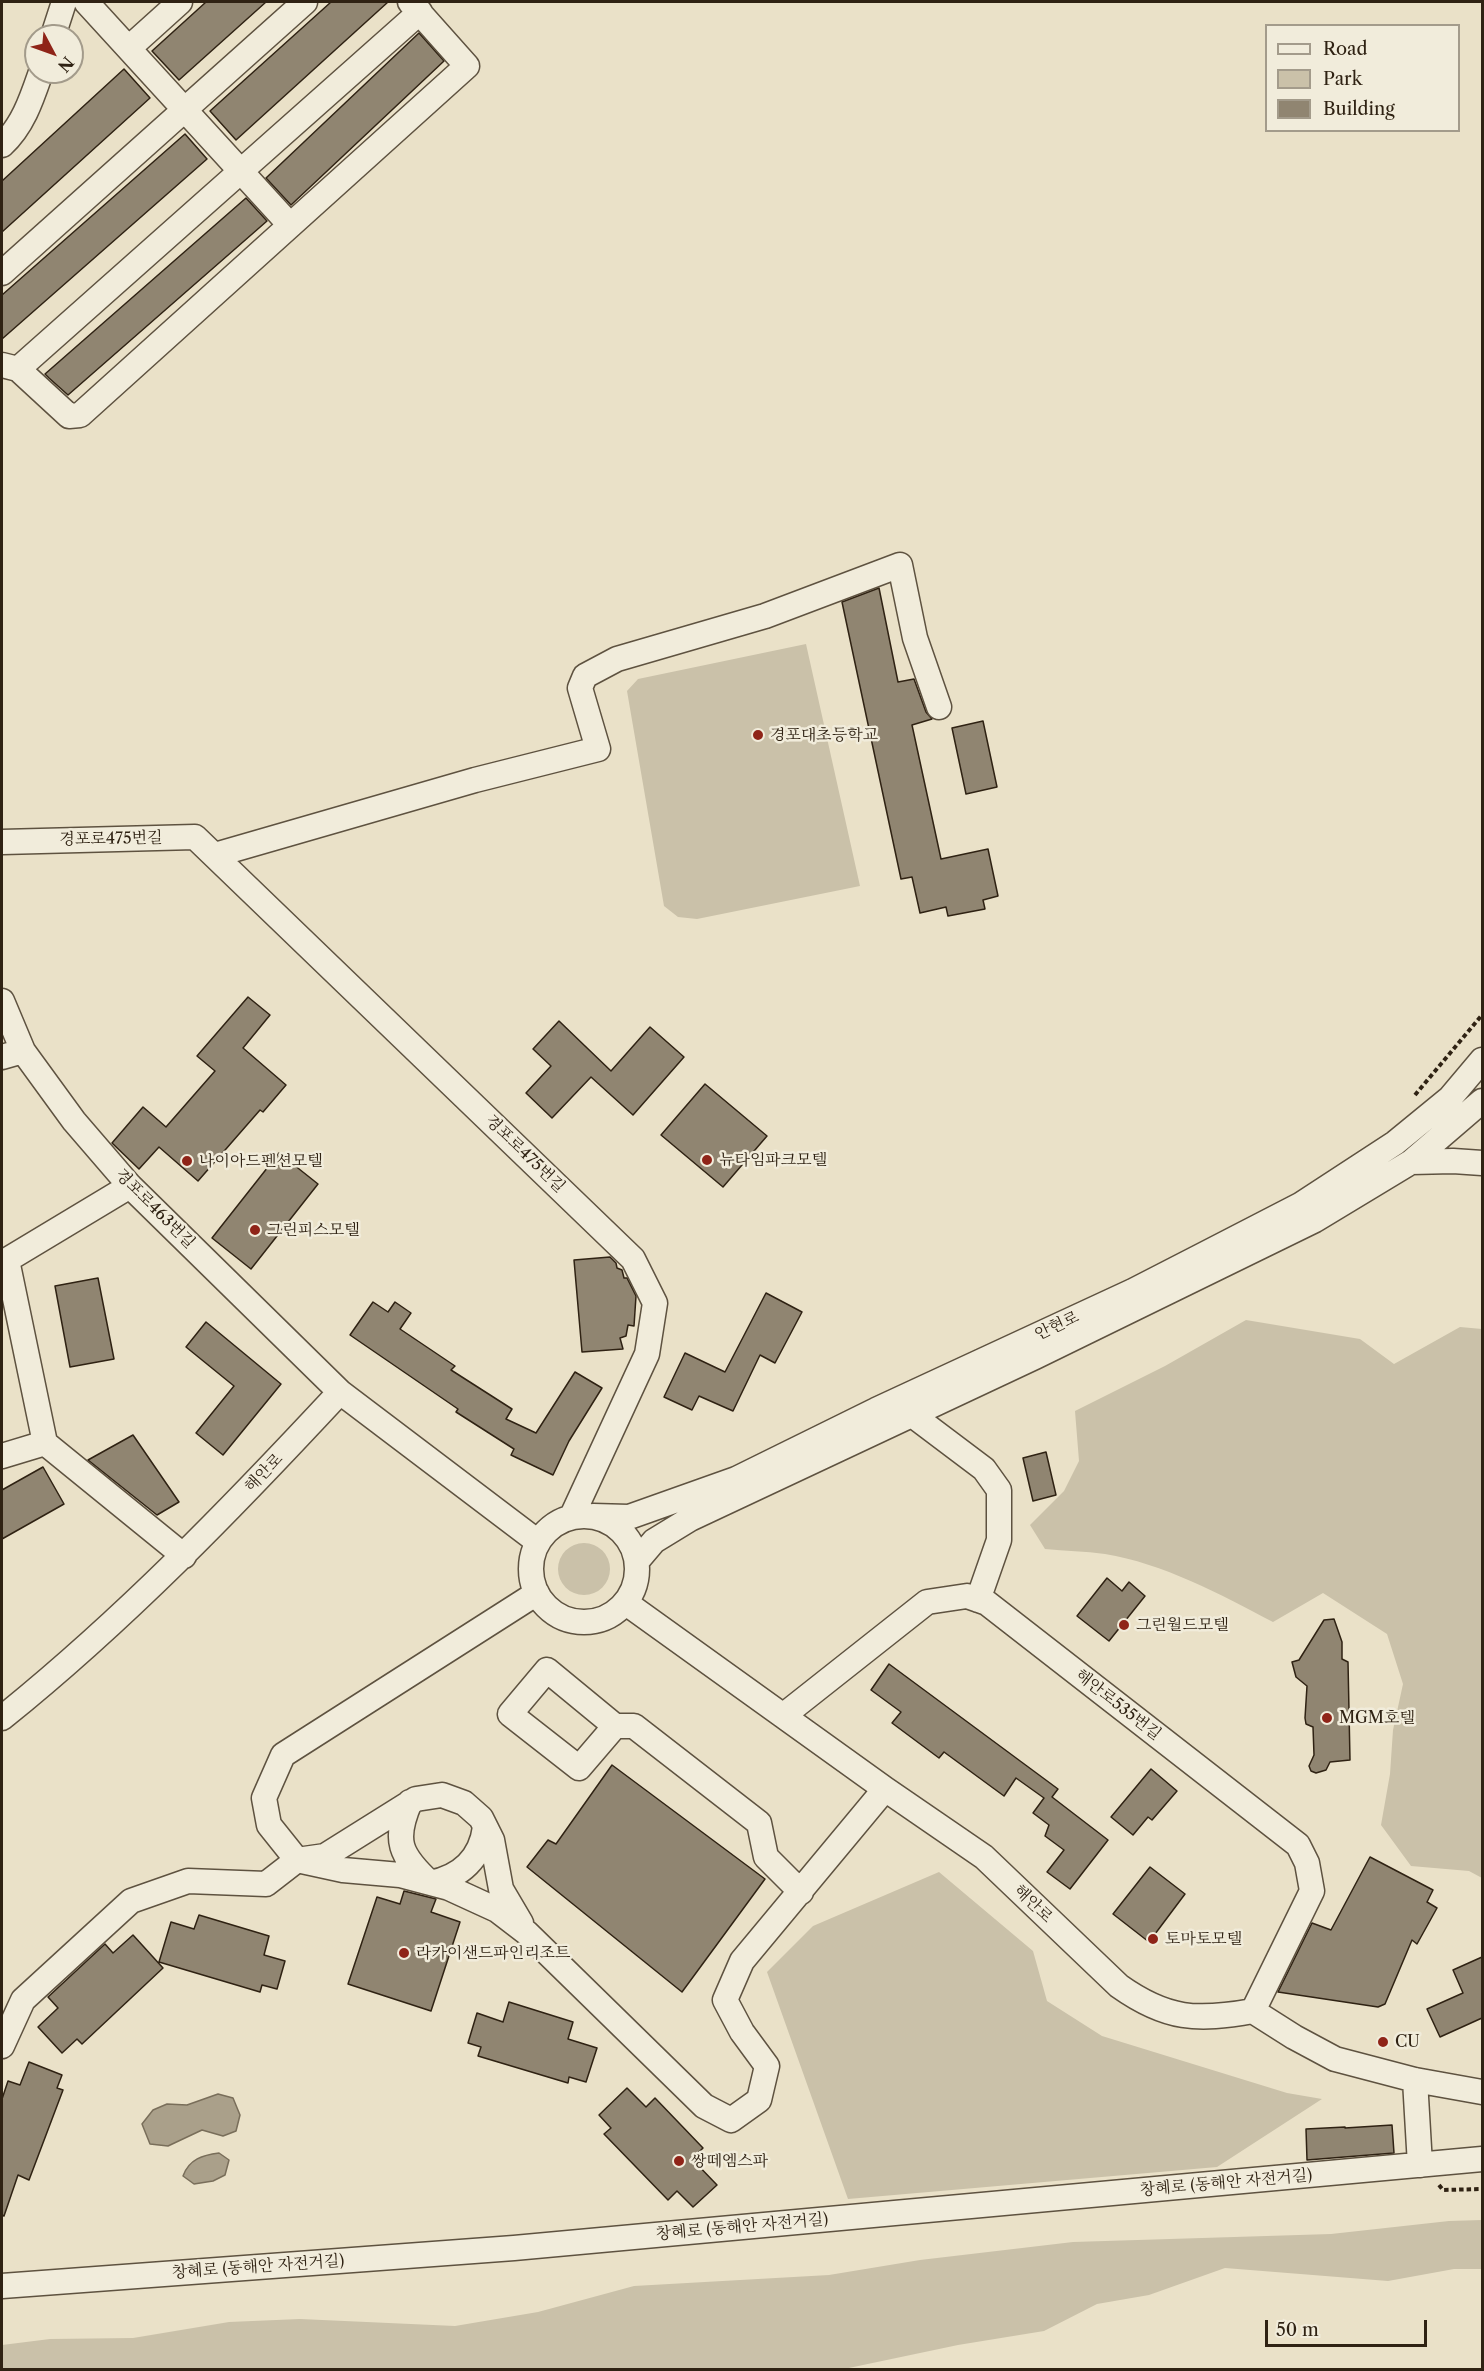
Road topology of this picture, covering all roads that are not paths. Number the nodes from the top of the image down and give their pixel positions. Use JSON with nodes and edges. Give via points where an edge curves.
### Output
{"nodes":[{"id":1,"x":64,"y":2,"type":"edge"},
{"id":2,"x":86,"y":2,"type":"edge"},
{"id":3,"x":180,"y":2,"type":"edge"},
{"id":4,"x":305,"y":2,"type":"edge"},
{"id":5,"x":415,"y":7,"type":"edge"},
{"id":6,"x":57,"y":24,"type":"edge"},
{"id":7,"x":129,"y":48,"type":"junction"},
{"id":8,"x":37,"y":84,"type":"edge"},
{"id":9,"x":185,"y":109,"type":"junction"},
{"id":10,"x":10,"y":119,"type":"edge"},
{"id":11,"x":2,"y":145,"type":"edge"},
{"id":12,"x":242,"y":171,"type":"junction"},
{"id":13,"x":290,"y":225,"type":"junction"},
{"id":14,"x":2,"y":273,"type":"edge"},
{"id":15,"x":10,"y":367,"type":"edge"},
{"id":16,"x":939,"y":707,"type":"dead end"},
{"id":17,"x":2,"y":842,"type":"edge"},
{"id":18,"x":215,"y":855,"type":"junction"},
{"id":19,"x":2,"y":1001,"type":"edge"},
{"id":20,"x":12,"y":1054,"type":"edge"},
{"id":21,"x":1482,"y":1060,"type":"edge"},
{"id":22,"x":1482,"y":1101,"type":"edge"},
{"id":23,"x":1411,"y":1162,"type":"junction"},
{"id":24,"x":1482,"y":1163,"type":"edge"},
{"id":25,"x":130,"y":1186,"type":"junction"},
{"id":26,"x":4,"y":1262,"type":"edge"},
{"id":27,"x":340,"y":1392,"type":"junction"},
{"id":28,"x":910,"y":1414,"type":"junction"},
{"id":29,"x":45,"y":1443,"type":"junction"},
{"id":30,"x":2,"y":1456,"type":"edge"},
{"id":31,"x":582,"y":1516,"type":"junction"},
{"id":32,"x":538,"y":1542,"type":"junction"},
{"id":33,"x":184,"y":1556,"type":"junction"},
{"id":34,"x":637,"y":1561,"type":"junction"},
{"id":35,"x":537,"y":1593,"type":"junction"},
{"id":36,"x":978,"y":1600,"type":"junction"},
{"id":37,"x":626,"y":1603,"type":"junction"},
{"id":38,"x":784,"y":1715,"type":"junction"},
{"id":39,"x":2,"y":1718,"type":"edge"},
{"id":40,"x":615,"y":1726,"type":"dead end"},
{"id":41,"x":885,"y":1789,"type":"junction"},
{"id":42,"x":410,"y":1802,"type":"junction"},
{"id":43,"x":485,"y":1827,"type":"junction"},
{"id":44,"x":297,"y":1860,"type":"junction"},
{"id":45,"x":430,"y":1883,"type":"junction"},
{"id":46,"x":801,"y":1892,"type":"junction"},
{"id":47,"x":527,"y":1933,"type":"junction"},
{"id":48,"x":1253,"y":2011,"type":"junction"},
{"id":49,"x":2,"y":2046,"type":"edge"},
{"id":50,"x":1415,"y":2080,"type":"junction"},
{"id":51,"x":1482,"y":2092,"type":"edge"},
{"id":52,"x":1482,"y":2160,"type":"edge"},
{"id":53,"x":1420,"y":2165,"type":"junction"},
{"id":54,"x":2,"y":2286,"type":"edge"}],
"edges":[{"from":1,"to":6,"type":"street"},
{"from":2,"to":7,"type":"street"},
{"from":3,"to":7,"type":"street"},
{"from":4,"to":9,"type":"street"},
{"from":5,"to":12,"type":"street"},
{"from":5,"to":13,"type":"street","via":[[467,66]]},
{"from":7,"to":9,"type":"street"},
{"from":8,"to":10,"type":"street","via":[[31,103]]},
{"from":9,"to":12,"type":"street"},
{"from":9,"to":14,"type":"street"},
{"from":10,"to":11,"type":"street","via":[[10,136]]},
{"from":12,"to":13,"type":"street"},
{"from":12,"to":15,"type":"street"},
{"from":13,"to":15,"type":"street","via":[[80,415],[69,416]]},
{"from":16,"to":18,"type":"street","via":[[915,638],[900,565],[765,616],[617,659],[585,676],[580,688],[598,749]]},
{"from":17,"to":18,"type":"street","name":"경포로475번길","via":[[195,837]]},
{"from":18,"to":31,"type":"street","name":"경포로475번길","via":[[633,1259],[655,1303],[647,1354]]},
{"from":19,"to":20,"type":"street","name":"경포로463번길"},
{"from":20,"to":25,"type":"street","name":"경포로463번길"},
{"from":21,"to":31,"type":"street","name":"안현로","via":[[1450,1098],[1395,1143],[1300,1205],[1216,1249],[736,1479],[629,1517]]},
{"from":22,"to":23,"type":"street","name":"안현로"},
{"from":23,"to":24,"type":"street"},
{"from":23,"to":28,"type":"street","name":"안현로","via":[[1315,1220]]},
{"from":25,"to":26,"type":"street"},
{"from":25,"to":27,"type":"street","name":"경포로463번길"},
{"from":26,"to":29,"type":"street"},
{"from":27,"to":32,"type":"street"},
{"from":27,"to":33,"type":"street","name":"해안로"},
{"from":28,"to":34,"type":"street","name":"안현로","via":[[690,1519],[654,1541]]},
{"from":28,"to":36,"type":"street","via":[[984,1469],[999,1490],[999,1540]]},
{"from":29,"to":30,"type":"street"},
{"from":29,"to":33,"type":"street"},
{"from":31,"to":32,"type":"street","via":[[558,1522]]},
{"from":31,"to":34,"type":"street","via":[[609,1521],[623,1531]]},
{"from":32,"to":35,"type":"street","via":[[531,1558],[531,1576]]},
{"from":33,"to":39,"type":"street","name":"해안로","via":[[46,1683]]},
{"from":34,"to":37,"type":"street","via":[[637,1576]]},
{"from":35,"to":37,"type":"street","via":[[547,1608],[578,1622],[596,1621]]},
{"from":35,"to":44,"type":"street","via":[[283,1755],[264,1798],[269,1826]]},
{"from":36,"to":38,"type":"street","name":"해안로535번길","via":[[967,1596],[927,1602]]},
{"from":36,"to":48,"type":"street","name":"해안로535번길","via":[[987,1603],[1298,1845],[1307,1863],[1312,1891]]},
{"from":37,"to":38,"type":"street","name":"해안로"},
{"from":38,"to":41,"type":"street","name":"해안로"},
{"from":40,"to":46,"type":"street","via":[[634,1726],[759,1823],[766,1857]]},
{"from":41,"to":46,"type":"street"},
{"from":41,"to":48,"type":"street","name":"해안로","via":[[984,1857],[1119,1986],[1143,2002],[1159,2010],[1198,2016]]},
{"from":42,"to":43,"type":"street","via":[[442,1795],[464,1803]]},
{"from":42,"to":44,"type":"street","via":[[325,1856]]},
{"from":42,"to":45,"type":"street","via":[[400,1824],[401,1845],[412,1866]]},
{"from":43,"to":45,"type":"street","via":[[476,1857],[462,1870]]},
{"from":43,"to":47,"type":"street","via":[[492,1840],[501,1889]]},
{"from":44,"to":45,"type":"street"},
{"from":44,"to":49,"type":"street","via":[[266,1884],[188,1881],[131,1901],[23,2000]]},
{"from":45,"to":47,"type":"street","via":[[497,1911]]},
{"from":46,"to":47,"type":"street","via":[[742,1961],[725,2000],[767,2066],[759,2100],[731,2120],[704,2106]]},
{"from":48,"to":50,"type":"street","via":[[1335,2059]]},
{"from":50,"to":51,"type":"street"},
{"from":50,"to":53,"type":"street"},
{"from":52,"to":53,"type":"street","name":"창혜로 (동해안 자전거길)"},
{"from":53,"to":54,"type":"street","name":"창혜로 (동해안 자전거길)","via":[[514,2248]]}]}
